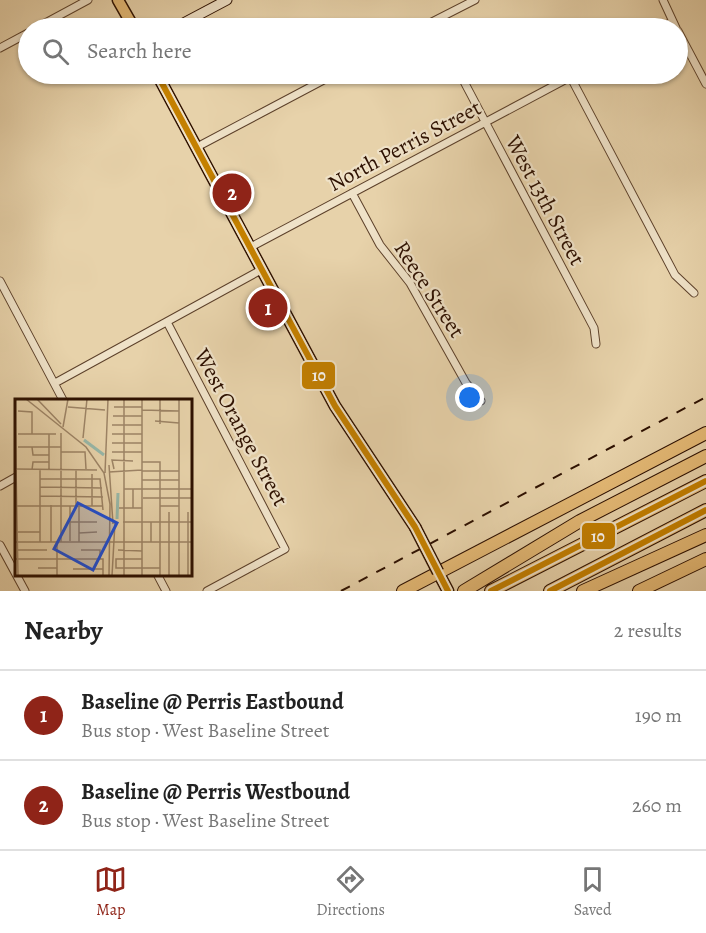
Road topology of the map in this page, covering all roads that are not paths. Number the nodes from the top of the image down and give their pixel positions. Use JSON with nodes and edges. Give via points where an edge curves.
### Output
{"nodes":[{"id":1,"x":87,"y":0,"type":"edge"},
{"id":2,"x":118,"y":0,"type":"edge"},
{"id":3,"x":227,"y":0,"type":"edge"},
{"id":4,"x":475,"y":0,"type":"edge"},
{"id":5,"x":663,"y":0,"type":"edge"},
{"id":6,"x":54,"y":18,"type":"edge"},
{"id":7,"x":128,"y":18,"type":"edge"},
{"id":8,"x":193,"y":18,"type":"edge"},
{"id":9,"x":445,"y":18,"type":"edge"},
{"id":10,"x":671,"y":18,"type":"edge"},
{"id":11,"x":18,"y":38,"type":"edge"},
{"id":12,"x":0,"y":48,"type":"edge"},
{"id":13,"x":688,"y":51,"type":"edge"},
{"id":14,"x":163,"y":84,"type":"edge"},
{"id":15,"x":316,"y":84,"type":"edge"},
{"id":16,"x":465,"y":84,"type":"edge"},
{"id":17,"x":556,"y":84,"type":"edge"},
{"id":18,"x":578,"y":84,"type":"edge"},
{"id":19,"x":706,"y":84,"type":"edge"},
{"id":20,"x":485,"y":122,"type":"junction"},
{"id":21,"x":197,"y":147,"type":"junction"},
{"id":22,"x":352,"y":193,"type":"junction"},
{"id":23,"x":249,"y":248,"type":"junction"},
{"id":24,"x":261,"y":270,"type":"junction"},
{"id":25,"x":0,"y":281,"type":"edge"},
{"id":26,"x":694,"y":293,"type":"dead end"},
{"id":27,"x":167,"y":322,"type":"junction"},
{"id":28,"x":596,"y":344,"type":"dead end"},
{"id":29,"x":55,"y":383,"type":"junction"},
{"id":30,"x":63,"y":399,"type":"edge"},
{"id":31,"x":482,"y":401,"type":"dead end"},
{"id":32,"x":706,"y":433,"type":"edge"},
{"id":33,"x":706,"y":456,"type":"edge"},
{"id":34,"x":15,"y":478,"type":"edge"},
{"id":35,"x":706,"y":482,"type":"edge"},
{"id":36,"x":0,"y":486,"type":"edge"},
{"id":37,"x":706,"y":510,"type":"edge"},
{"id":38,"x":706,"y":535,"type":"edge"},
{"id":39,"x":0,"y":545,"type":"edge"},
{"id":40,"x":706,"y":559,"type":"edge"},
{"id":41,"x":438,"y":572,"type":"junction"},
{"id":42,"x":15,"y":573,"type":"edge"},
{"id":43,"x":17,"y":576,"type":"edge"},
{"id":44,"x":158,"y":576,"type":"edge"},
{"id":45,"x":25,"y":591,"type":"edge"},
{"id":46,"x":166,"y":591,"type":"edge"},
{"id":47,"x":207,"y":591,"type":"edge"},
{"id":48,"x":403,"y":591,"type":"edge"},
{"id":49,"x":448,"y":591,"type":"edge"},
{"id":50,"x":464,"y":591,"type":"edge"},
{"id":51,"x":491,"y":591,"type":"edge"},
{"id":52,"x":550,"y":591,"type":"edge"},
{"id":53,"x":584,"y":591,"type":"edge"},
{"id":54,"x":639,"y":591,"type":"edge"}],
"edges":[{"from":1,"to":6,"type":"street"},
{"from":2,"to":7,"type":"main road"},
{"from":3,"to":8,"type":"street"},
{"from":4,"to":9,"type":"street"},
{"from":5,"to":10,"type":"street"},
{"from":11,"to":12,"type":"street"},
{"from":13,"to":19,"type":"street"},
{"from":14,"to":21,"type":"main road"},
{"from":15,"to":21,"type":"street"},
{"from":16,"to":20,"type":"street","name":"West 13th Street"},
{"from":17,"to":20,"type":"street","name":"North Perris Street"},
{"from":18,"to":26,"type":"street","via":[[675,275]]},
{"from":20,"to":22,"type":"street","name":"North Perris Street"},
{"from":20,"to":28,"type":"street","name":"West 13th Street","via":[[594,328]]},
{"from":21,"to":23,"type":"main road"},
{"from":22,"to":23,"type":"street","name":"North Perris Street"},
{"from":22,"to":31,"type":"street","name":"Reece Street","via":[[380,245],[410,283],[466,383]]},
{"from":23,"to":24,"type":"main road"},
{"from":24,"to":27,"type":"street"},
{"from":24,"to":41,"type":"main road","bridge":true,"via":[[335,406],[415,527]]},
{"from":25,"to":29,"type":"street"},
{"from":27,"to":29,"type":"street"},
{"from":27,"to":47,"type":"street","name":"West Orange Street","via":[[285,549]]},
{"from":29,"to":30,"type":"street"},
{"from":32,"to":41,"type":"highway"},
{"from":33,"to":50,"type":"highway","via":[[580,521]]},
{"from":34,"to":36,"type":"street"},
{"from":35,"to":51,"type":"highway"},
{"from":37,"to":52,"type":"highway"},
{"from":38,"to":53,"type":"highway"},
{"from":39,"to":42,"type":"street"},
{"from":40,"to":54,"type":"highway"},
{"from":41,"to":48,"type":"highway"},
{"from":41,"to":49,"type":"main road"},
{"from":43,"to":45,"type":"street"},
{"from":44,"to":46,"type":"street"}]}
